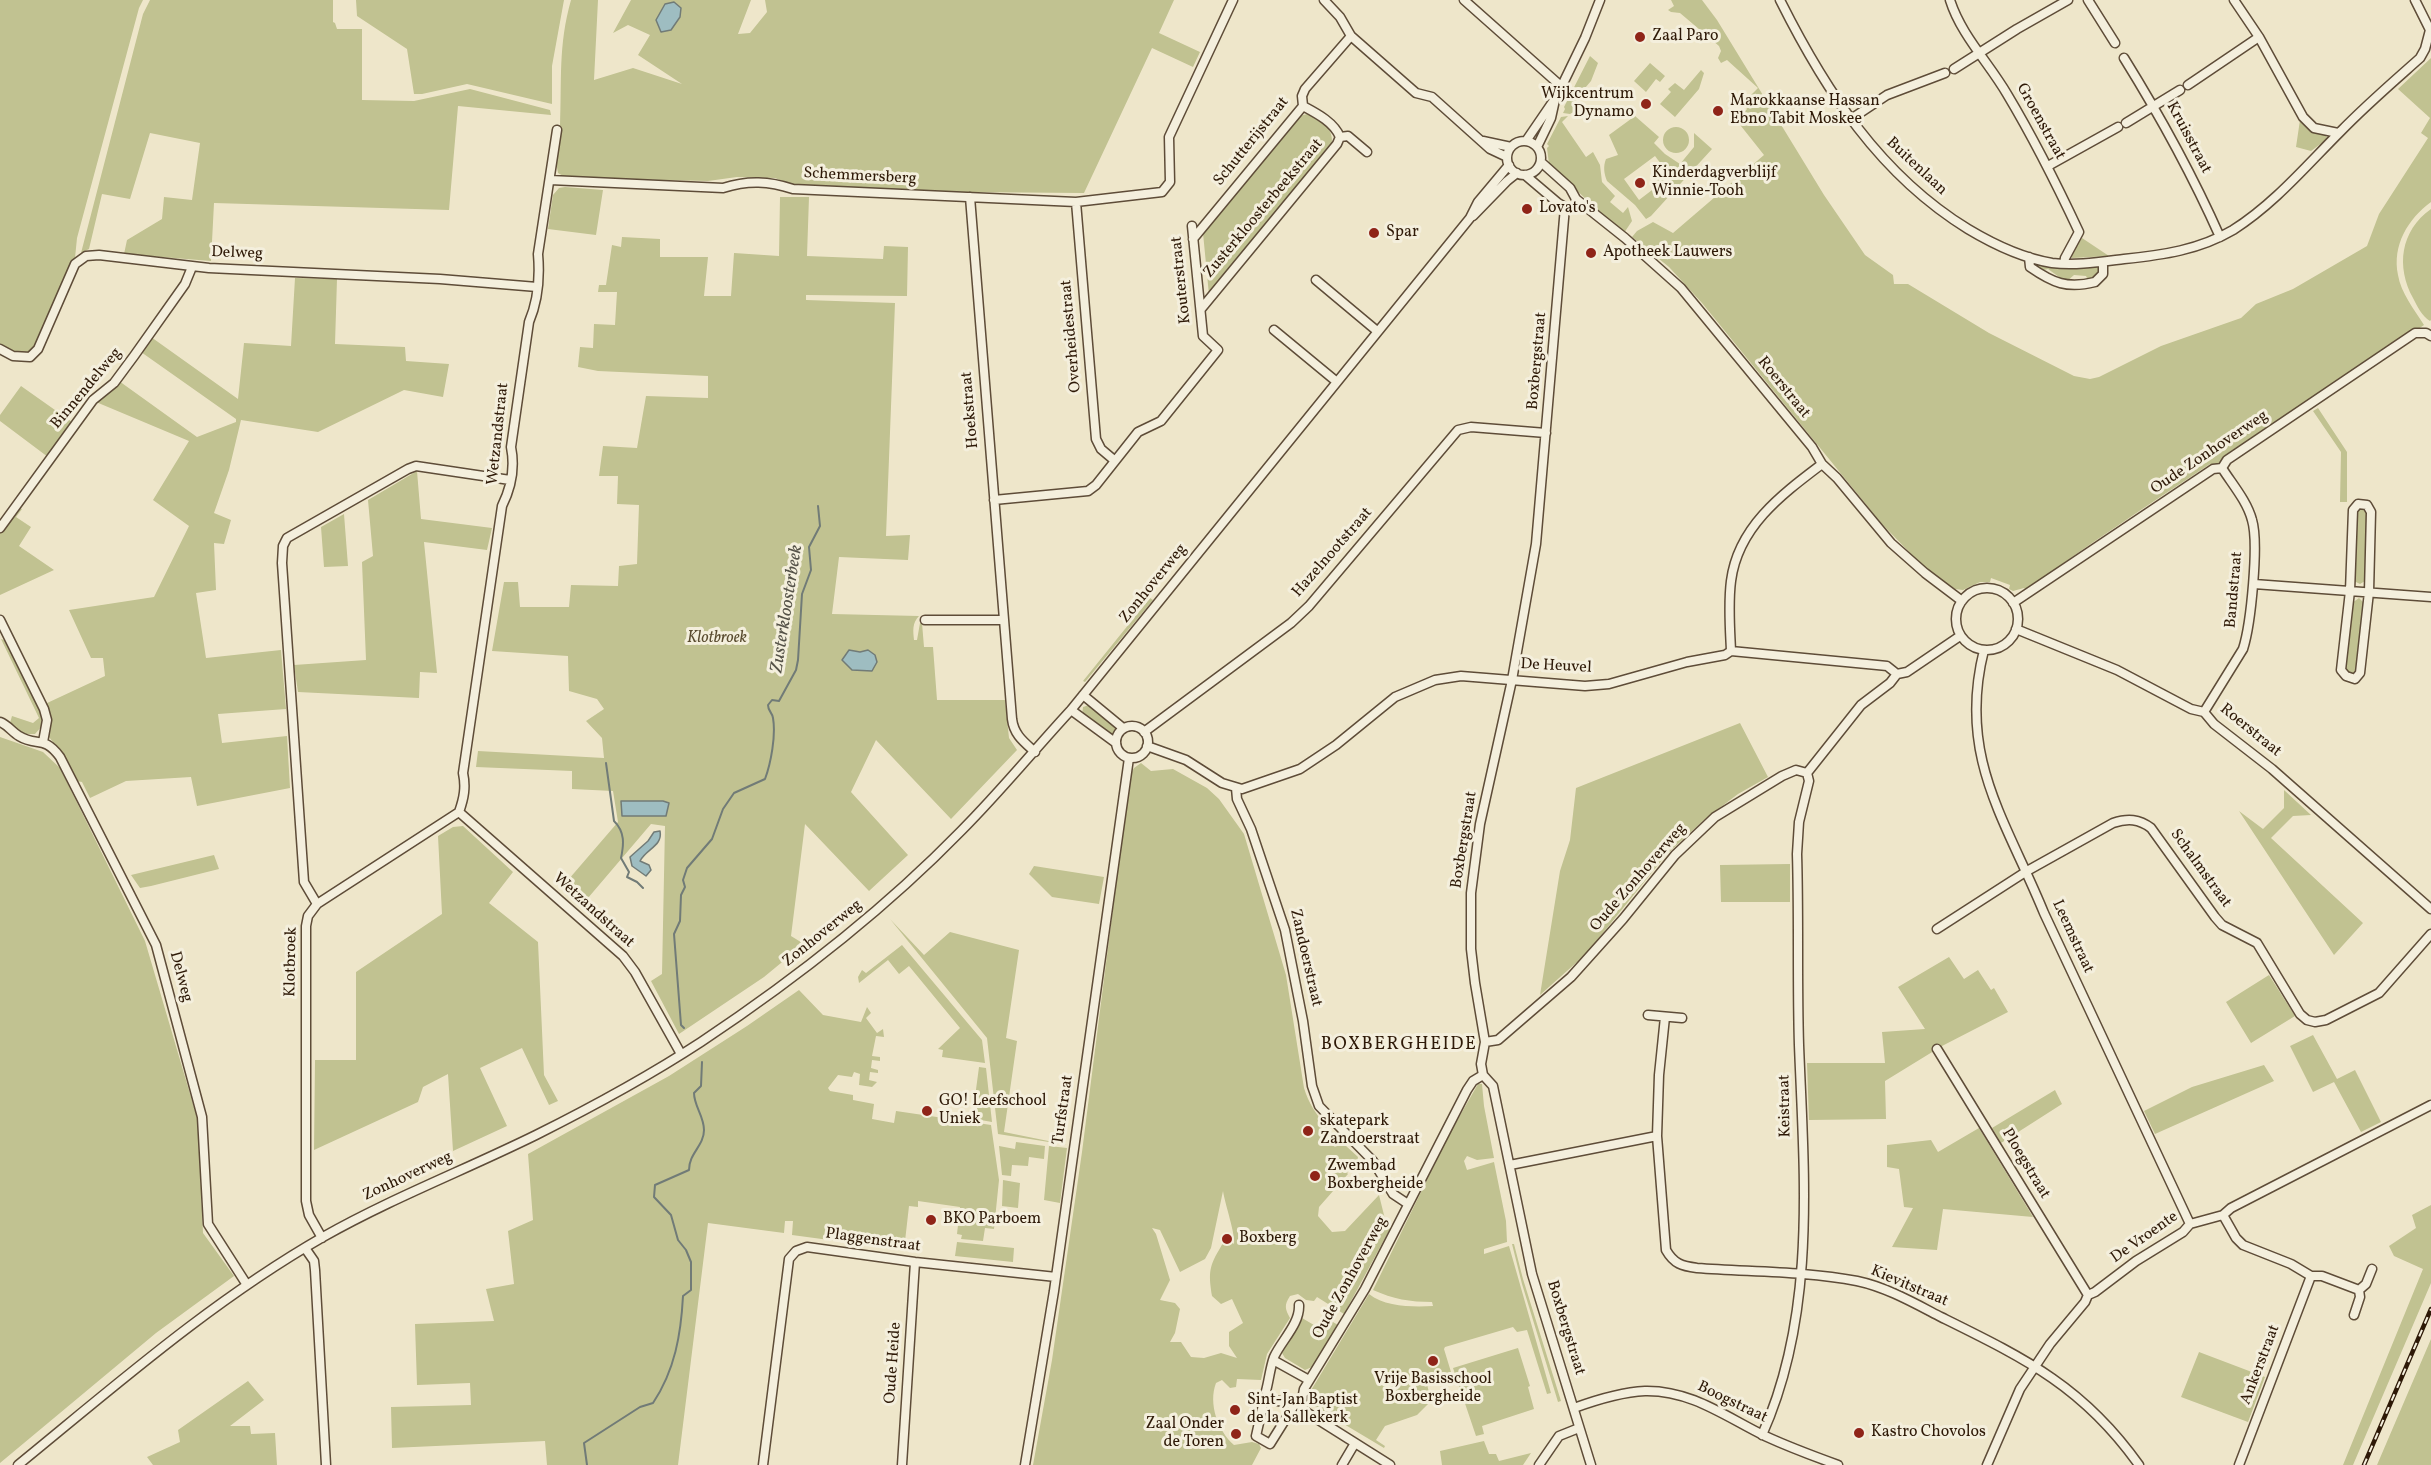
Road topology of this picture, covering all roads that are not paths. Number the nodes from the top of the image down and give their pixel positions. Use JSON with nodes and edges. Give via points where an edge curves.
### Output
{"nodes":[{"id":1,"x":1233,"y":0,"type":"edge"},
{"id":2,"x":1324,"y":0,"type":"edge"},
{"id":3,"x":1464,"y":0,"type":"edge"},
{"id":4,"x":1600,"y":0,"type":"edge"},
{"id":5,"x":1780,"y":0,"type":"edge"},
{"id":6,"x":1950,"y":0,"type":"edge"},
{"id":7,"x":2068,"y":0,"type":"edge"},
{"id":8,"x":2088,"y":0,"type":"edge"},
{"id":9,"x":2234,"y":0,"type":"edge"},
{"id":10,"x":2415,"y":0,"type":"edge"},
{"id":11,"x":2431,"y":30,"type":"edge"},
{"id":12,"x":1352,"y":36,"type":"junction"},
{"id":13,"x":2259,"y":37,"type":"junction"},
{"id":14,"x":2115,"y":43,"type":"dead end"},
{"id":15,"x":1981,"y":54,"type":"junction"},
{"id":16,"x":2124,"y":58,"type":"dead end"},
{"id":17,"x":2188,"y":85,"type":"dead end"},
{"id":18,"x":1562,"y":87,"type":"junction"},
{"id":19,"x":2180,"y":90,"type":"dead end"},
{"id":20,"x":1555,"y":100,"type":"junction"},
{"id":21,"x":1303,"y":106,"type":"junction"},
{"id":22,"x":2155,"y":107,"type":"junction"},
{"id":23,"x":1851,"y":119,"type":"junction"},
{"id":24,"x":557,"y":130,"type":"dead end"},
{"id":25,"x":2338,"y":133,"type":"junction"},
{"id":26,"x":1340,"y":136,"type":"junction"},
{"id":27,"x":1483,"y":141,"type":"junction"},
{"id":28,"x":1526,"y":141,"type":"junction"},
{"id":29,"x":1511,"y":147,"type":"junction"},
{"id":30,"x":1537,"y":147,"type":"junction"},
{"id":31,"x":1367,"y":152,"type":"dead end"},
{"id":32,"x":1508,"y":161,"type":"junction"},
{"id":33,"x":1541,"y":162,"type":"junction"},
{"id":34,"x":2048,"y":166,"type":"junction"},
{"id":35,"x":1521,"y":174,"type":"junction"},
{"id":36,"x":550,"y":180,"type":"junction"},
{"id":37,"x":970,"y":197,"type":"junction"},
{"id":38,"x":1576,"y":199,"type":"junction"},
{"id":39,"x":1076,"y":202,"type":"junction"},
{"id":40,"x":1565,"y":207,"type":"junction"},
{"id":41,"x":1470,"y":218,"type":"junction"},
{"id":42,"x":1192,"y":226,"type":"dead end"},
{"id":43,"x":2220,"y":237,"type":"junction"},
{"id":44,"x":1193,"y":239,"type":"junction"},
{"id":45,"x":2029,"y":257,"type":"junction"},
{"id":46,"x":2103,"y":261,"type":"junction"},
{"id":47,"x":2064,"y":264,"type":"junction"},
{"id":48,"x":192,"y":267,"type":"junction"},
{"id":49,"x":1316,"y":280,"type":"dead end"},
{"id":50,"x":537,"y":287,"type":"junction"},
{"id":51,"x":1201,"y":309,"type":"junction"},
{"id":52,"x":1274,"y":330,"type":"dead end"},
{"id":53,"x":1377,"y":331,"type":"junction"},
{"id":54,"x":2428,"y":335,"type":"edge"},
{"id":55,"x":0,"y":350,"type":"edge"},
{"id":56,"x":1337,"y":382,"type":"junction"},
{"id":57,"x":1546,"y":433,"type":"junction"},
{"id":58,"x":1114,"y":460,"type":"junction"},
{"id":59,"x":1822,"y":464,"type":"junction"},
{"id":60,"x":2222,"y":468,"type":"junction"},
{"id":61,"x":510,"y":480,"type":"junction"},
{"id":62,"x":994,"y":500,"type":"junction"},
{"id":63,"x":0,"y":528,"type":"edge"},
{"id":64,"x":2254,"y":584,"type":"junction"},
{"id":65,"x":2350,"y":591,"type":"junction"},
{"id":66,"x":2369,"y":592,"type":"junction"},
{"id":67,"x":2431,"y":597,"type":"edge"},
{"id":68,"x":1962,"y":601,"type":"junction"},
{"id":69,"x":2013,"y":603,"type":"junction"},
{"id":70,"x":0,"y":620,"type":"edge"},
{"id":71,"x":925,"y":620,"type":"dead end"},
{"id":72,"x":1004,"y":620,"type":"junction"},
{"id":73,"x":2016,"y":629,"type":"junction"},
{"id":74,"x":1960,"y":636,"type":"junction"},
{"id":75,"x":1984,"y":650,"type":"junction"},
{"id":76,"x":1731,"y":651,"type":"junction"},
{"id":77,"x":1897,"y":674,"type":"junction"},
{"id":78,"x":1512,"y":680,"type":"junction"},
{"id":79,"x":1083,"y":695,"type":"junction"},
{"id":80,"x":1071,"y":710,"type":"junction"},
{"id":81,"x":2204,"y":712,"type":"junction"},
{"id":82,"x":0,"y":722,"type":"edge"},
{"id":83,"x":1123,"y":728,"type":"junction"},
{"id":84,"x":1144,"y":732,"type":"junction"},
{"id":85,"x":43,"y":742,"type":"junction"},
{"id":86,"x":1116,"y":743,"type":"junction"},
{"id":87,"x":1147,"y":746,"type":"junction"},
{"id":88,"x":1035,"y":752,"type":"junction"},
{"id":89,"x":1129,"y":758,"type":"junction"},
{"id":90,"x":1807,"y":773,"type":"junction"},
{"id":91,"x":1236,"y":788,"type":"junction"},
{"id":92,"x":459,"y":812,"type":"junction"},
{"id":93,"x":2026,"y":871,"type":"junction"},
{"id":94,"x":317,"y":904,"type":"junction"},
{"id":95,"x":2431,"y":909,"type":"edge"},
{"id":96,"x":1938,"y":929,"type":"dead end"},
{"id":97,"x":2431,"y":934,"type":"edge"},
{"id":98,"x":1648,"y":1015,"type":"dead end"},
{"id":99,"x":1665,"y":1017,"type":"junction"},
{"id":100,"x":1682,"y":1018,"type":"dead end"},
{"id":101,"x":1485,"y":1042,"type":"junction"},
{"id":102,"x":1937,"y":1049,"type":"dead end"},
{"id":103,"x":681,"y":1054,"type":"junction"},
{"id":104,"x":1484,"y":1075,"type":"junction"},
{"id":105,"x":2431,"y":1105,"type":"edge"},
{"id":106,"x":1657,"y":1136,"type":"junction"},
{"id":107,"x":1510,"y":1165,"type":"junction"},
{"id":108,"x":1408,"y":1204,"type":"junction"},
{"id":109,"x":2223,"y":1215,"type":"junction"},
{"id":110,"x":2190,"y":1224,"type":"junction"},
{"id":111,"x":322,"y":1238,"type":"junction"},
{"id":112,"x":305,"y":1248,"type":"junction"},
{"id":113,"x":915,"y":1262,"type":"junction"},
{"id":114,"x":2372,"y":1269,"type":"dead end"},
{"id":115,"x":1802,"y":1275,"type":"junction"},
{"id":116,"x":2311,"y":1276,"type":"junction"},
{"id":117,"x":1056,"y":1277,"type":"junction"},
{"id":118,"x":248,"y":1286,"type":"junction"},
{"id":119,"x":2359,"y":1290,"type":"junction"},
{"id":120,"x":2088,"y":1295,"type":"junction"},
{"id":121,"x":1299,"y":1305,"type":"dead end"},
{"id":122,"x":2354,"y":1315,"type":"dead end"},
{"id":123,"x":1273,"y":1360,"type":"junction"},
{"id":124,"x":2034,"y":1365,"type":"junction"},
{"id":125,"x":1309,"y":1380,"type":"junction"},
{"id":126,"x":1266,"y":1391,"type":"dead end"},
{"id":127,"x":1278,"y":1401,"type":"dead end"},
{"id":128,"x":1263,"y":1405,"type":"dead end"},
{"id":129,"x":1298,"y":1405,"type":"junction"},
{"id":130,"x":1574,"y":1408,"type":"junction"},
{"id":131,"x":1579,"y":1428,"type":"junction"},
{"id":132,"x":1762,"y":1434,"type":"junction"},
{"id":133,"x":1355,"y":1443,"type":"junction"},
{"id":134,"x":18,"y":1465,"type":"edge"},
{"id":135,"x":326,"y":1465,"type":"edge"},
{"id":136,"x":763,"y":1465,"type":"edge"},
{"id":137,"x":902,"y":1465,"type":"edge"},
{"id":138,"x":1025,"y":1465,"type":"edge"},
{"id":139,"x":1342,"y":1465,"type":"edge"},
{"id":140,"x":1390,"y":1465,"type":"edge"},
{"id":141,"x":1539,"y":1465,"type":"edge"},
{"id":142,"x":1591,"y":1465,"type":"edge"},
{"id":143,"x":1838,"y":1465,"type":"edge"},
{"id":144,"x":1987,"y":1465,"type":"edge"},
{"id":145,"x":2139,"y":1465,"type":"edge"},
{"id":146,"x":2239,"y":1465,"type":"edge"}],
"edges":[{"from":1,"to":39,"type":"street","name":"Schemmersberg","via":[[1169,137],[1168,188],[1151,195]]},
{"from":2,"to":12,"type":"street"},
{"from":3,"to":18,"type":"street"},
{"from":4,"to":18,"type":"street"},
{"from":5,"to":23,"type":"street","name":"Buitenlaan","via":[[1812,61]]},
{"from":6,"to":15,"type":"street","name":"Groenstraat","via":[[1960,24]]},
{"from":7,"to":15,"type":"street","via":[[2017,28]]},
{"from":8,"to":14,"type":"street"},
{"from":9,"to":13,"type":"street"},
{"from":10,"to":11,"type":"street"},
{"from":11,"to":25,"type":"street","name":"Buitenlaan","via":[[2420,58]]},
{"from":12,"to":21,"type":"street","name":"Schutterijstraat","via":[[1305,89]]},
{"from":12,"to":27,"type":"street","via":[[1416,93],[1432,97]]},
{"from":13,"to":17,"type":"street"},
{"from":13,"to":25,"type":"street","via":[[2303,117],[2314,128]]},
{"from":15,"to":23,"type":"street","via":[[1950,71],[1887,94]]},
{"from":15,"to":34,"type":"street","name":"Groenstraat"},
{"from":16,"to":22,"type":"street","name":"Kruisstraat"},
{"from":18,"to":20,"type":"street"},
{"from":19,"to":22,"type":"street"},
{"from":20,"to":28,"type":"street"},
{"from":20,"to":30,"type":"street"},
{"from":21,"to":26,"type":"street","name":"Zusterkloosterbeekstraat"},
{"from":21,"to":44,"type":"street","name":"Schutterijstraat"},
{"from":22,"to":34,"type":"street"},
{"from":22,"to":43,"type":"street","name":"Kruisstraat"},
{"from":23,"to":45,"type":"street","name":"Buitenlaan","via":[[1897,173],[1935,207],[1978,235]]},
{"from":24,"to":36,"type":"street","name":"Wetzandstraat"},
{"from":25,"to":43,"type":"street","name":"Buitenlaan","via":[[2267,204]]},
{"from":26,"to":31,"type":"street","via":[[1348,136]]},
{"from":26,"to":51,"type":"street","name":"Zusterkloosterbeekstraat"},
{"from":27,"to":29,"type":"street"},
{"from":27,"to":32,"type":"street"},
{"from":28,"to":29,"type":"street"},
{"from":28,"to":30,"type":"street"},
{"from":29,"to":32,"type":"street"},
{"from":30,"to":33,"type":"street"},
{"from":32,"to":35,"type":"street"},
{"from":32,"to":41,"type":"street","name":"Zonhoverweg"},
{"from":33,"to":35,"type":"street","via":[[1535,171]]},
{"from":33,"to":38,"type":"street","via":[[1570,188]]},
{"from":34,"to":47,"type":"street","name":"Groenstraat","via":[[2079,232]]},
{"from":35,"to":40,"type":"street"},
{"from":35,"to":41,"type":"street","name":"Zonhoverweg","via":[[1507,181]]},
{"from":36,"to":37,"type":"street","name":"Schemmersberg","via":[[723,188],[741,182],[769,182],[793,189]]},
{"from":36,"to":50,"type":"street","name":"Wetzandstraat"},
{"from":37,"to":39,"type":"street","name":"Schemmersberg"},
{"from":37,"to":62,"type":"street","name":"Hoekstraat"},
{"from":38,"to":40,"type":"street"},
{"from":38,"to":59,"type":"street","name":"Roerstraat","via":[[1681,288]]},
{"from":39,"to":58,"type":"street","name":"Overheidestraat","via":[[1096,439]]},
{"from":40,"to":57,"type":"street","name":"Boxbergstraat"},
{"from":41,"to":53,"type":"street","name":"Zonhoverweg"},
{"from":42,"to":44,"type":"street","name":"Kouterstraat"},
{"from":43,"to":46,"type":"street","name":"Buitenlaan","via":[[2167,254]]},
{"from":44,"to":51,"type":"street","name":"Kouterstraat"},
{"from":45,"to":46,"type":"street","name":"Buitenlaan","via":[[2030,267],[2061,284],[2095,282],[2103,274]]},
{"from":45,"to":47,"type":"street","name":"Buitenlaan"},
{"from":46,"to":47,"type":"street","name":"Buitenlaan"},
{"from":48,"to":50,"type":"street","name":"Delweg"},
{"from":48,"to":55,"type":"street","name":"Delweg","via":[[86,256],[75,264],[38,349],[30,357],[21,358]]},
{"from":48,"to":63,"type":"street","name":"Binnendelweg","via":[[185,284],[134,356],[114,383],[93,400]]},
{"from":49,"to":53,"type":"street"},
{"from":50,"to":61,"type":"street","name":"Wetzandstraat","via":[[511,447]]},
{"from":51,"to":58,"type":"street","name":"Kouterstraat","via":[[1203,336],[1218,350],[1161,421],[1138,432]]},
{"from":52,"to":56,"type":"street"},
{"from":53,"to":56,"type":"street","name":"Zonhoverweg"},
{"from":54,"to":60,"type":"street","name":"Oude Zonhoverweg","via":[[2415,333],[2227,460]]},
{"from":56,"to":79,"type":"street","name":"Zonhoverweg"},
{"from":57,"to":78,"type":"street","name":"Boxbergstraat","via":[[1536,544]]},
{"from":57,"to":84,"type":"street","name":"Hazelnootstraat","via":[[1471,427],[1458,430],[1309,606]]},
{"from":58,"to":62,"type":"street","via":[[1088,491]]},
{"from":59,"to":68,"type":"street","name":"Roerstraat","via":[[1905,557]]},
{"from":59,"to":76,"type":"street","via":[[1761,515],[1743,543],[1731,578]]},
{"from":60,"to":64,"type":"street","name":"Bandstraat","via":[[2252,517]]},
{"from":60,"to":69,"type":"street","name":"Oude Zonhoverweg","via":[[2213,469]]},
{"from":61,"to":92,"type":"street","name":"Wetzandstraat","via":[[502,506],[463,773],[464,799]]},
{"from":61,"to":94,"type":"street","via":[[416,466],[296,532],[283,546],[304,882]]},
{"from":62,"to":72,"type":"street","name":"Hoekstraat"},
{"from":64,"to":65,"type":"street"},
{"from":64,"to":81,"type":"street","name":"Bandstraat","via":[[2243,649]]},
{"from":65,"to":66,"type":"street"},
{"from":65,"to":66,"type":"street","via":[[2354,510],[2358,504],[2367,505],[2371,512]]},
{"from":65,"to":66,"type":"street","via":[[2341,670],[2355,679],[2360,673]]},
{"from":66,"to":67,"type":"street"},
{"from":68,"to":69,"type":"street","via":[[1970,593],[1986,588],[2001,592]]},
{"from":68,"to":74,"type":"street","via":[[1957,614]]},
{"from":69,"to":73,"type":"street"},
{"from":70,"to":85,"type":"street","via":[[45,710]]},
{"from":71,"to":72,"type":"street"},
{"from":72,"to":88,"type":"street","name":"Hoekstraat","via":[[1014,729]]},
{"from":73,"to":75,"type":"street","via":[[2004,644]]},
{"from":73,"to":81,"type":"street","name":"Roerstraat","via":[[2117,670],[2191,710]]},
{"from":74,"to":75,"type":"street","via":[[1970,646]]},
{"from":74,"to":77,"type":"street","via":[[1907,672]]},
{"from":75,"to":93,"type":"street","name":"Leemstraat","via":[[1977,697],[1981,759],[2000,818]]},
{"from":76,"to":77,"type":"street","name":"De Heuvel","via":[[1887,666]]},
{"from":76,"to":78,"type":"street","name":"De Heuvel","via":[[1609,684]]},
{"from":77,"to":90,"type":"street","via":[[1848,718]]},
{"from":78,"to":91,"type":"street","name":"De Heuvel","via":[[1461,676],[1422,684],[1395,698],[1300,769],[1254,786]]},
{"from":78,"to":101,"type":"street","name":"Boxbergstraat","via":[[1480,824],[1471,893],[1473,972]]},
{"from":79,"to":80,"type":"street","name":"Zonhoverweg"},
{"from":79,"to":83,"type":"street"},
{"from":80,"to":86,"type":"street"},
{"from":80,"to":88,"type":"street","name":"Zonhoverweg"},
{"from":81,"to":95,"type":"street","name":"Roerstraat"},
{"from":82,"to":85,"type":"street","name":"Delweg","via":[[21,738]]},
{"from":83,"to":84,"type":"street","via":[[1137,727]]},
{"from":83,"to":86,"type":"street"},
{"from":84,"to":87,"type":"street"},
{"from":85,"to":118,"type":"street","name":"Delweg","via":[[60,757],[156,945],[202,1117],[208,1224]]},
{"from":86,"to":89,"type":"street","via":[[1121,754]]},
{"from":87,"to":89,"type":"street","via":[[1144,753]]},
{"from":87,"to":91,"type":"street","via":[[1186,760]]},
{"from":88,"to":103,"type":"street","name":"Zonhoverweg","via":[[961,831],[870,916],[797,975]]},
{"from":89,"to":117,"type":"street","name":"Turfstraat"},
{"from":90,"to":101,"type":"street","name":"Oude Zonhoverweg","via":[[1796,770],[1782,776],[1715,817],[1674,855],[1571,977],[1498,1040]]},
{"from":90,"to":115,"type":"street","name":"Keistraat","via":[[1809,782],[1799,822],[1797,854]]},
{"from":91,"to":108,"type":"street","name":"Zandoerstraat","via":[[1285,930],[1318,1106],[1372,1161],[1393,1194]]},
{"from":92,"to":94,"type":"street"},
{"from":92,"to":103,"type":"street","name":"Wetzandstraat","via":[[623,956]]},
{"from":93,"to":96,"type":"street"},
{"from":93,"to":97,"type":"street","name":"Schalmstraat","via":[[2113,822],[2143,822],[2222,925],[2257,943],[2300,1014],[2314,1022],[2326,1020],[2379,993]]},
{"from":93,"to":110,"type":"street","name":"Leemstraat"},
{"from":94,"to":111,"type":"street","name":"Klotbroek","via":[[306,926],[306,1207]]},
{"from":98,"to":99,"type":"street"},
{"from":99,"to":100,"type":"street"},
{"from":99,"to":106,"type":"street","name":"Kievitstraat"},
{"from":101,"to":104,"type":"street","name":"Boxbergstraat","via":[[1481,1064]]},
{"from":102,"to":120,"type":"street","name":"Ploegstraat"},
{"from":103,"to":111,"type":"street","name":"Zonhoverweg","via":[[535,1136],[434,1180]]},
{"from":104,"to":107,"type":"street","name":"Boxbergstraat","via":[[1493,1086]]},
{"from":104,"to":108,"type":"street","name":"Oude Zonhoverweg","via":[[1467,1089]]},
{"from":105,"to":109,"type":"street","name":"De Vroente"},
{"from":106,"to":107,"type":"street"},
{"from":106,"to":115,"type":"street","name":"Kievitstraat","via":[[1666,1250],[1671,1260],[1681,1266]]},
{"from":107,"to":130,"type":"street","name":"Boxbergstraat","via":[[1532,1274]]},
{"from":108,"to":125,"type":"street","name":"Oude Zonhoverweg","via":[[1356,1306]]},
{"from":109,"to":110,"type":"street","name":"De Vroente"},
{"from":109,"to":116,"type":"street","via":[[2243,1245]]},
{"from":110,"to":120,"type":"street","name":"De Vroente"},
{"from":111,"to":112,"type":"street","name":"Zonhoverweg"},
{"from":112,"to":118,"type":"street","name":"Zonhoverweg"},
{"from":112,"to":135,"type":"street","via":[[315,1270]]},
{"from":113,"to":117,"type":"street","name":"Plaggenstraat"},
{"from":113,"to":136,"type":"street","name":"Plaggenstraat","via":[[807,1247],[789,1259]]},
{"from":113,"to":137,"type":"street","name":"Oude Heide"},
{"from":114,"to":119,"type":"street"},
{"from":115,"to":124,"type":"street","name":"Kievitstraat","via":[[1882,1289]]},
{"from":115,"to":132,"type":"street","name":"Keistraat","via":[[1790,1354]]},
{"from":116,"to":119,"type":"street","via":[[2322,1276]]},
{"from":116,"to":146,"type":"street","name":"Ankerstraat"},
{"from":117,"to":138,"type":"street","name":"Turfstraat"},
{"from":118,"to":134,"type":"street","name":"Zonhoverweg","via":[[170,1342]]},
{"from":119,"to":122,"type":"street"},
{"from":120,"to":124,"type":"street","name":"De Vroente"},
{"from":121,"to":123,"type":"street","via":[[1293,1325]]},
{"from":123,"to":125,"type":"street"},
{"from":123,"to":126,"type":"street"},
{"from":124,"to":144,"type":"street","name":"De Vroente","via":[[2012,1403]]},
{"from":124,"to":145,"type":"street","name":"Kievitstraat","via":[[2086,1404]]},
{"from":125,"to":129,"type":"street","name":"Oude Zonhoverweg"},
{"from":127,"to":129,"type":"street"},
{"from":128,"to":129,"type":"street","name":"Oude Zonhoverweg","via":[[1256,1436],[1270,1444]]},
{"from":129,"to":133,"type":"street"},
{"from":130,"to":131,"type":"street","name":"Boxbergstraat"},
{"from":130,"to":132,"type":"street","name":"Boogstraat","via":[[1630,1392],[1662,1392],[1694,1400]]},
{"from":131,"to":141,"type":"street","via":[[1558,1436]]},
{"from":131,"to":142,"type":"street","name":"Boxbergstraat"},
{"from":132,"to":143,"type":"street","name":"Boogstraat"},
{"from":133,"to":139,"type":"street"},
{"from":133,"to":140,"type":"street"}]}
